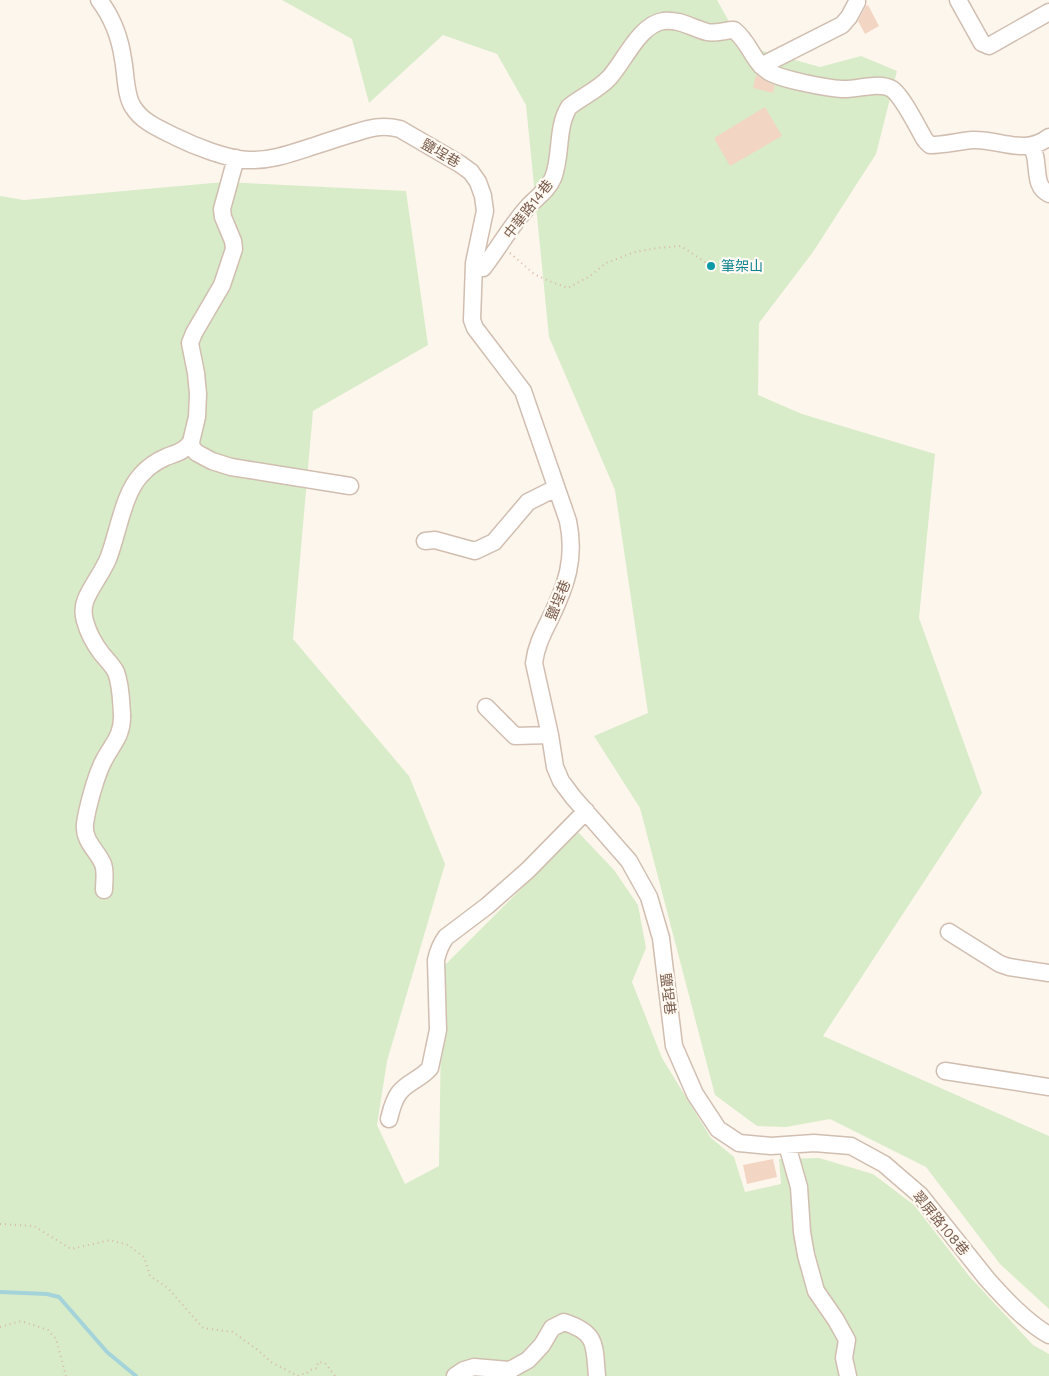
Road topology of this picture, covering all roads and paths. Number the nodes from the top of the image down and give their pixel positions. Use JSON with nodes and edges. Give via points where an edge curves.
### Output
{"nodes":[{"id":1,"x":99,"y":0,"type":"edge"},
{"id":2,"x":958,"y":0,"type":"edge"},
{"id":3,"x":857,"y":2,"type":"dead end"},
{"id":4,"x":1049,"y":12,"type":"edge"},
{"id":5,"x":761,"y":66,"type":"junction"},
{"id":6,"x":1049,"y":137,"type":"edge"},
{"id":7,"x":1032,"y":146,"type":"junction"},
{"id":8,"x":236,"y":158,"type":"junction"},
{"id":9,"x":1049,"y":194,"type":"edge"},
{"id":10,"x":500,"y":244,"type":"junction"},
{"id":11,"x":474,"y":263,"type":"junction"},
{"id":12,"x":711,"y":266,"type":"dead end"},
{"id":13,"x":191,"y":442,"type":"junction"},
{"id":14,"x":350,"y":486,"type":"dead end"},
{"id":15,"x":556,"y":488,"type":"junction"},
{"id":16,"x":424,"y":541,"type":"dead end"},
{"id":17,"x":486,"y":707,"type":"dead end"},
{"id":18,"x":550,"y":735,"type":"junction"},
{"id":19,"x":586,"y":811,"type":"junction"},
{"id":20,"x":104,"y":890,"type":"dead end"},
{"id":21,"x":949,"y":932,"type":"dead end"},
{"id":22,"x":1049,"y":973,"type":"edge"},
{"id":23,"x":945,"y":1070,"type":"dead end"},
{"id":24,"x":1049,"y":1087,"type":"edge"},
{"id":25,"x":389,"y":1119,"type":"dead end"},
{"id":26,"x":814,"y":1143,"type":"joint"},
{"id":27,"x":787,"y":1145,"type":"junction"},
{"id":28,"x":0,"y":1224,"type":"edge"},
{"id":29,"x":0,"y":1327,"type":"edge"},
{"id":30,"x":1049,"y":1336,"type":"edge"},
{"id":31,"x":66,"y":1376,"type":"edge"},
{"id":32,"x":298,"y":1376,"type":"edge"},
{"id":33,"x":335,"y":1376,"type":"edge"},
{"id":34,"x":455,"y":1376,"type":"edge"},
{"id":35,"x":597,"y":1376,"type":"edge"},
{"id":36,"x":848,"y":1376,"type":"edge"}],
"edges":[{"from":1,"to":8,"type":"street","name":"鹽埕巷","via":[[118,36],[129,98],[140,116],[186,142]]},
{"from":2,"to":4,"type":"street","via":[[982,43],[989,46]]},
{"from":3,"to":5,"type":"street","via":[[842,25]]},
{"from":5,"to":7,"type":"street","via":[[778,76],[842,89],[884,86],[900,97],[930,145],[977,140]]},
{"from":5,"to":10,"type":"street","name":"中華路14巷","via":[[745,40],[734,30],[708,32],[675,21],[653,24],[608,80],[569,107],[565,113],[553,177]]},
{"from":6,"to":7,"type":"street"},
{"from":7,"to":9,"type":"street","via":[[1041,188]]},
{"from":8,"to":11,"type":"street","name":"鹽埕巷","via":[[268,159],[380,126],[400,129],[460,164],[478,182],[485,211]]},
{"from":8,"to":13,"type":"street","via":[[222,209],[234,249],[222,285],[190,343],[198,394]]},
{"from":10,"to":11,"type":"street","name":"中華路14巷","via":[[483,268]]},
{"from":10,"to":12,"type":"path","via":[[534,274],[568,288],[590,276],[606,262],[657,248],[681,246]]},
{"from":11,"to":15,"type":"street","name":"鹽埕巷","via":[[472,320],[523,391]]},
{"from":13,"to":14,"type":"street","via":[[197,452],[231,467]]},
{"from":13,"to":20,"type":"street","via":[[141,475],[128,497],[107,560],[85,600],[83,614],[87,628],[116,671],[122,717],[120,733],[103,762],[85,822],[84,833],[104,869]]},
{"from":15,"to":16,"type":"street","via":[[528,502],[494,542],[475,551],[436,540]]},
{"from":15,"to":18,"type":"street","name":"鹽埕巷","via":[[570,531],[569,567],[560,598],[535,652],[534,663]]},
{"from":17,"to":18,"type":"street","via":[[515,736]]},
{"from":18,"to":19,"type":"street","name":"鹽埕巷","via":[[555,768],[561,781]]},
{"from":19,"to":25,"type":"street","via":[[528,870],[441,943],[436,960],[438,1030],[430,1068],[399,1093]]},
{"from":19,"to":27,"type":"street","name":"鹽埕巷","via":[[629,861],[649,897],[661,938],[674,1046],[695,1094],[718,1129],[739,1143]]},
{"from":21,"to":22,"type":"street","via":[[1000,964]]},
{"from":23,"to":24,"type":"street"},
{"from":26,"to":27,"type":"street","name":"鹽埕巷"},
{"from":26,"to":30,"type":"street","name":"翠屏路108巷","via":[[851,1146],[884,1164],[920,1195],[997,1291]]},
{"from":27,"to":36,"type":"street","via":[[798,1187],[806,1255],[816,1291],[847,1340],[844,1358]]},
{"from":28,"to":32,"type":"path","via":[[34,1226],[71,1249],[110,1240],[128,1245],[144,1257],[150,1276],[168,1288],[202,1328],[233,1332],[271,1362]]},
{"from":29,"to":31,"type":"path","via":[[21,1321],[48,1330],[56,1339]]},
{"from":32,"to":33,"type":"path","via":[[317,1368],[318,1362],[325,1362]]},
{"from":34,"to":35,"type":"street","via":[[474,1367],[510,1370],[528,1360],[552,1328],[564,1322],[584,1331],[592,1340]]}]}
